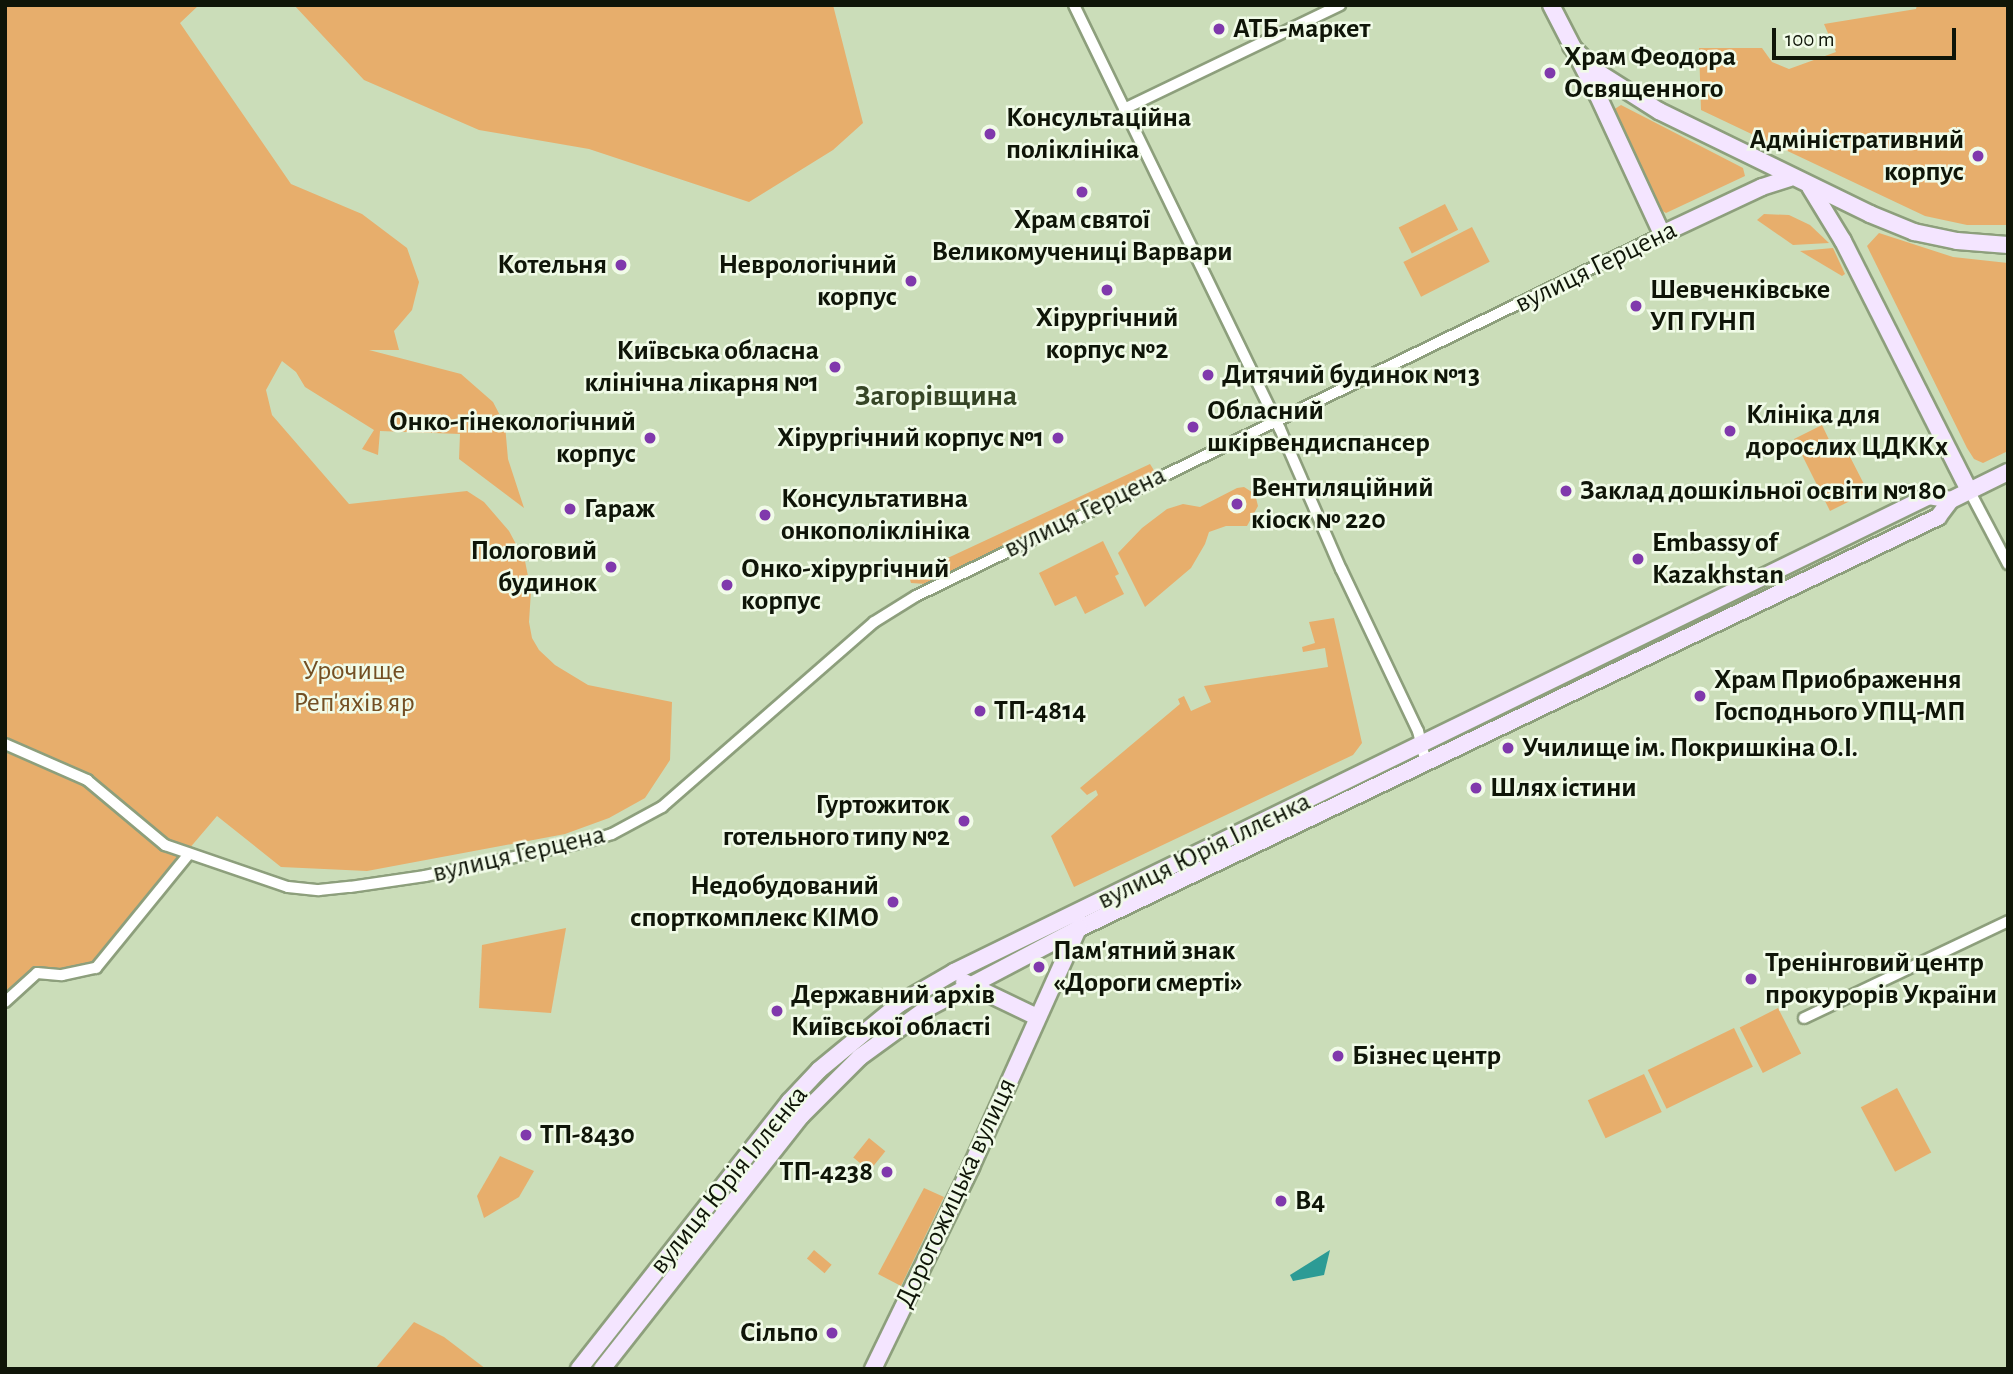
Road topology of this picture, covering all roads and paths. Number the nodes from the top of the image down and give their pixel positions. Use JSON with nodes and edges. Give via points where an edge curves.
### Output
{"nodes":[{"id":1,"x":1074,"y":5,"type":"edge"},
{"id":2,"x":1340,"y":5,"type":"edge"},
{"id":3,"x":1551,"y":5,"type":"edge"},
{"id":4,"x":1571,"y":46,"type":"junction"},
{"id":5,"x":1124,"y":109,"type":"junction"},
{"id":6,"x":1790,"y":178,"type":"junction"},
{"id":7,"x":1810,"y":187,"type":"junction"},
{"id":8,"x":1662,"y":234,"type":"junction"},
{"id":9,"x":2008,"y":245,"type":"edge"},
{"id":10,"x":1276,"y":419,"type":"junction"},
{"id":11,"x":2008,"y":472,"type":"edge"},
{"id":12,"x":1969,"y":490,"type":"junction"},
{"id":13,"x":1951,"y":499,"type":"junction"},
{"id":14,"x":2008,"y":564,"type":"edge"},
{"id":15,"x":5,"y":744,"type":"edge"},
{"id":16,"x":1420,"y":745,"type":"junction"},
{"id":17,"x":1426,"y":763,"type":"junction"},
{"id":18,"x":189,"y":854,"type":"junction"},
{"id":19,"x":1085,"y":908,"type":"junction"},
{"id":20,"x":2008,"y":921,"type":"edge"},
{"id":21,"x":1078,"y":929,"type":"junction"},
{"id":22,"x":954,"y":972,"type":"junction"},
{"id":23,"x":968,"y":986,"type":"junction"},
{"id":24,"x":5,"y":1002,"type":"edge"},
{"id":25,"x":1037,"y":1017,"type":"junction"},
{"id":26,"x":1804,"y":1018,"type":"dead end"},
{"id":27,"x":579,"y":1369,"type":"edge"},
{"id":28,"x":602,"y":1369,"type":"edge"},
{"id":29,"x":873,"y":1369,"type":"edge"}],
"edges":[{"from":1,"to":5,"type":"street"},
{"from":2,"to":5,"type":"street"},
{"from":3,"to":4,"type":"main road"},
{"from":4,"to":6,"type":"main road","via":[[1618,87]]},
{"from":4,"to":8,"type":"main road"},
{"from":5,"to":10,"type":"street"},
{"from":6,"to":7,"type":"main road"},
{"from":6,"to":8,"type":"main road","name":"вулиця Герцена"},
{"from":7,"to":9,"type":"main road","via":[[1914,232]]},
{"from":7,"to":12,"type":"main road","via":[[1843,241]]},
{"from":8,"to":10,"type":"street","name":"вулиця Герцена"},
{"from":10,"to":16,"type":"street","via":[[1418,731]]},
{"from":10,"to":18,"type":"street","name":"вулиця Герцена","via":[[916,596],[874,622],[662,807],[612,835],[425,876],[319,890],[288,887]]},
{"from":11,"to":12,"type":"main road","name":"вулиця Юрія Іллєнка"},
{"from":12,"to":13,"type":"main road","name":"вулиця Юрія Іллєнка"},
{"from":12,"to":14,"type":"street"},
{"from":13,"to":16,"type":"main road","name":"вулиця Юрія Іллєнка","via":[[1929,496]]},
{"from":13,"to":17,"type":"main road","name":"вулиця Юрія Іллєнка","via":[[1938,517]]},
{"from":15,"to":18,"type":"street","name":"вулиця Герцена","via":[[87,780],[166,845]]},
{"from":16,"to":17,"type":"street"},
{"from":16,"to":19,"type":"main road","name":"вулиця Юрія Іллєнка"},
{"from":17,"to":21,"type":"main road","name":"вулиця Юрія Іллєнка"},
{"from":18,"to":24,"type":"street","via":[[96,968],[62,975],[37,973]]},
{"from":19,"to":21,"type":"main road","name":"Дорогожицька вулиця"},
{"from":19,"to":22,"type":"main road","name":"вулиця Юрія Іллєнка"},
{"from":20,"to":26,"type":"street"},
{"from":21,"to":23,"type":"main road","name":"вулиця Юрія Іллєнка"},
{"from":21,"to":25,"type":"main road","name":"Дорогожицька вулиця"},
{"from":22,"to":23,"type":"main road"},
{"from":22,"to":27,"type":"main road","name":"вулиця Юрія Іллєнка","via":[[899,1004],[818,1070],[758,1139]]},
{"from":23,"to":25,"type":"main road"},
{"from":23,"to":28,"type":"main road","name":"вулиця Юрія Іллєнка","via":[[891,1032],[830,1084],[769,1153]]},
{"from":25,"to":29,"type":"main road","name":"Дорогожицька вулиця","via":[[971,1167]]}]}
